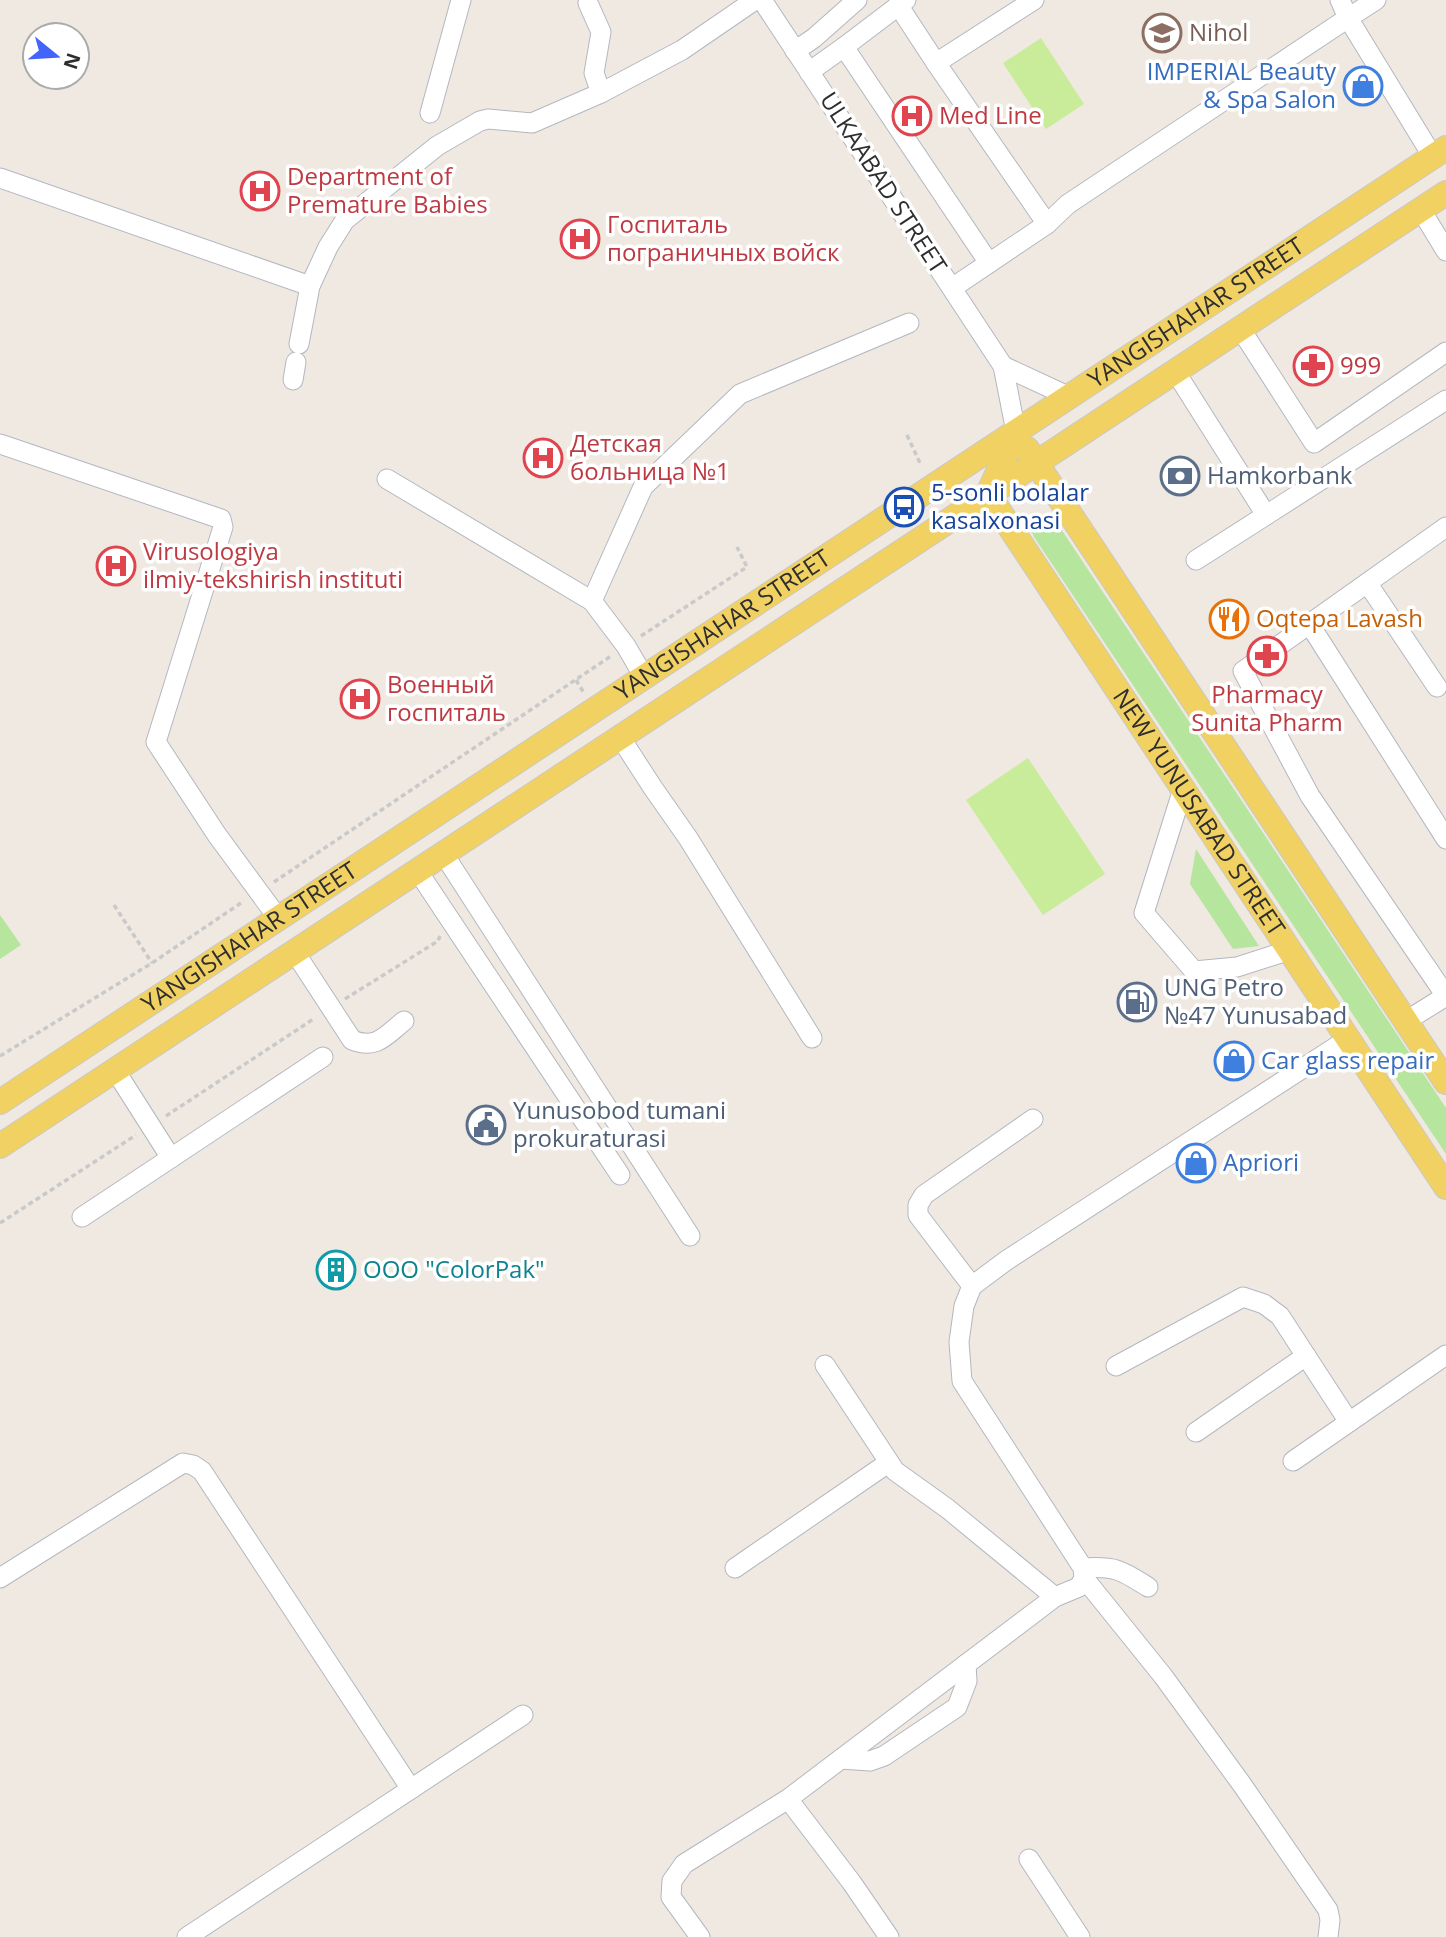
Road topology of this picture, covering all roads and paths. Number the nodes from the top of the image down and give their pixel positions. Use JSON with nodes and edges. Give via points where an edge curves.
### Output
{"nodes":[{"id":1,"x":461,"y":0,"type":"edge"},
{"id":2,"x":755,"y":0,"type":"edge"},
{"id":3,"x":762,"y":0,"type":"edge"},
{"id":4,"x":857,"y":0,"type":"edge"},
{"id":5,"x":1034,"y":0,"type":"edge"},
{"id":6,"x":1376,"y":0,"type":"edge"},
{"id":7,"x":588,"y":3,"type":"dead end"},
{"id":8,"x":902,"y":3,"type":"edge"},
{"id":9,"x":1344,"y":9,"type":"edge"},
{"id":10,"x":844,"y":47,"type":"junction"},
{"id":11,"x":795,"y":51,"type":"junction"},
{"id":12,"x":936,"y":63,"type":"junction"},
{"id":13,"x":809,"y":72,"type":"junction"},
{"id":14,"x":601,"y":93,"type":"junction"},
{"id":15,"x":430,"y":113,"type":"dead end"},
{"id":16,"x":1439,"y":153,"type":"edge"},
{"id":17,"x":0,"y":178,"type":"edge"},
{"id":18,"x":1446,"y":193,"type":"edge"},
{"id":19,"x":1421,"y":210,"type":"junction"},
{"id":20,"x":1350,"y":212,"type":"junction"},
{"id":21,"x":1047,"y":224,"type":"junction"},
{"id":22,"x":1370,"y":243,"type":"junction"},
{"id":23,"x":1446,"y":251,"type":"edge"},
{"id":24,"x":989,"y":263,"type":"junction"},
{"id":25,"x":310,"y":286,"type":"junction"},
{"id":26,"x":951,"y":288,"type":"junction"},
{"id":27,"x":909,"y":323,"type":"dead end"},
{"id":28,"x":1240,"y":328,"type":"junction"},
{"id":29,"x":1446,"y":352,"type":"edge"},
{"id":30,"x":296,"y":362,"type":"dead end"},
{"id":31,"x":1003,"y":366,"type":"junction"},
{"id":32,"x":1175,"y":371,"type":"junction"},
{"id":33,"x":1070,"y":397,"type":"junction"},
{"id":34,"x":1446,"y":400,"type":"edge"},
{"id":35,"x":1016,"y":432,"type":"junction"},
{"id":36,"x":907,"y":435,"type":"dead end"},
{"id":37,"x":0,"y":444,"type":"edge"},
{"id":38,"x":1036,"y":462,"type":"junction"},
{"id":39,"x":920,"y":463,"type":"dead end"},
{"id":40,"x":387,"y":479,"type":"dead end"},
{"id":41,"x":988,"y":494,"type":"junction"},
{"id":42,"x":1266,"y":515,"type":"junction"},
{"id":43,"x":1446,"y":527,"type":"edge"},
{"id":44,"x":737,"y":547,"type":"dead end"},
{"id":45,"x":1196,"y":560,"type":"dead end"},
{"id":46,"x":1367,"y":583,"type":"junction"},
{"id":47,"x":593,"y":601,"type":"junction"},
{"id":48,"x":1310,"y":625,"type":"junction"},
{"id":49,"x":626,"y":646,"type":"junction"},
{"id":50,"x":644,"y":677,"type":"junction"},
{"id":51,"x":1437,"y":687,"type":"dead end"},
{"id":52,"x":620,"y":737,"type":"junction"},
{"id":53,"x":1183,"y":789,"type":"junction"},
{"id":54,"x":1446,"y":839,"type":"edge"},
{"id":55,"x":443,"y":853,"type":"junction"},
{"id":56,"x":417,"y":870,"type":"junction"},
{"id":57,"x":259,"y":891,"type":"junction"},
{"id":58,"x":316,"y":894,"type":"junction"},
{"id":59,"x":114,"y":905,"type":"dead end"},
{"id":60,"x":278,"y":918,"type":"junction"},
{"id":61,"x":449,"y":919,"type":"junction"},
{"id":62,"x":335,"y":924,"type":"junction"},
{"id":63,"x":1290,"y":950,"type":"junction"},
{"id":64,"x":294,"y":951,"type":"junction"},
{"id":65,"x":152,"y":962,"type":"junction"},
{"id":66,"x":1446,"y":996,"type":"edge"},
{"id":67,"x":332,"y":1007,"type":"junction"},
{"id":68,"x":404,"y":1021,"type":"dead end"},
{"id":69,"x":1406,"y":1021,"type":"junction"},
{"id":70,"x":812,"y":1038,"type":"dead end"},
{"id":71,"x":1348,"y":1039,"type":"junction"},
{"id":72,"x":0,"y":1056,"type":"edge"},
{"id":73,"x":323,"y":1058,"type":"dead end"},
{"id":74,"x":115,"y":1070,"type":"junction"},
{"id":75,"x":1446,"y":1082,"type":"edge"},
{"id":76,"x":0,"y":1102,"type":"edge"},
{"id":77,"x":1033,"y":1119,"type":"dead end"},
{"id":78,"x":152,"y":1126,"type":"junction"},
{"id":79,"x":0,"y":1146,"type":"edge"},
{"id":80,"x":171,"y":1158,"type":"junction"},
{"id":81,"x":620,"y":1175,"type":"dead end"},
{"id":82,"x":1446,"y":1187,"type":"edge"},
{"id":83,"x":82,"y":1217,"type":"dead end"},
{"id":84,"x":0,"y":1223,"type":"edge"},
{"id":85,"x":690,"y":1236,"type":"dead end"},
{"id":86,"x":972,"y":1286,"type":"junction"},
{"id":87,"x":1446,"y":1354,"type":"edge"},
{"id":88,"x":1306,"y":1356,"type":"junction"},
{"id":89,"x":825,"y":1366,"type":"dead end"},
{"id":90,"x":1116,"y":1366,"type":"dead end"},
{"id":91,"x":1349,"y":1422,"type":"junction"},
{"id":92,"x":1196,"y":1432,"type":"dead end"},
{"id":93,"x":1293,"y":1461,"type":"dead end"},
{"id":94,"x":888,"y":1463,"type":"junction"},
{"id":95,"x":735,"y":1568,"type":"dead end"},
{"id":96,"x":1084,"y":1573,"type":"junction"},
{"id":97,"x":0,"y":1578,"type":"edge"},
{"id":98,"x":1148,"y":1587,"type":"dead end"},
{"id":99,"x":1055,"y":1597,"type":"junction"},
{"id":100,"x":966,"y":1664,"type":"junction"},
{"id":101,"x":523,"y":1715,"type":"dead end"},
{"id":102,"x":841,"y":1759,"type":"junction"},
{"id":103,"x":411,"y":1789,"type":"junction"},
{"id":104,"x":788,"y":1799,"type":"junction"},
{"id":105,"x":1028,"y":1859,"type":"dead end"},
{"id":106,"x":187,"y":1937,"type":"edge"},
{"id":107,"x":700,"y":1937,"type":"edge"},
{"id":108,"x":889,"y":1937,"type":"edge"},
{"id":109,"x":1080,"y":1937,"type":"edge"},
{"id":110,"x":1328,"y":1937,"type":"edge"}],
"edges":[{"from":1,"to":15,"type":"street"},
{"from":2,"to":14,"type":"street","via":[[682,50]]},
{"from":3,"to":11,"type":"street","name":"ULKAABAD STREET"},
{"from":4,"to":11,"type":"street"},
{"from":5,"to":12,"type":"street"},
{"from":6,"to":9,"type":"street"},
{"from":7,"to":14,"type":"street","via":[[601,32],[594,73]]},
{"from":8,"to":10,"type":"street"},
{"from":8,"to":12,"type":"street"},
{"from":9,"to":16,"type":"street"},
{"from":9,"to":21,"type":"street","via":[[1068,204]]},
{"from":10,"to":13,"type":"street"},
{"from":10,"to":24,"type":"street"},
{"from":11,"to":13,"type":"street","name":"ULKAABAD STREET"},
{"from":12,"to":21,"type":"street"},
{"from":13,"to":26,"type":"street","name":"ULKAABAD STREET"},
{"from":14,"to":25,"type":"street","via":[[533,123],[480,121],[437,146],[345,219]]},
{"from":16,"to":20,"type":"main road","name":"YANGISHAHAR STREET"},
{"from":17,"to":25,"type":"street"},
{"from":18,"to":19,"type":"main road","name":"YANGISHAHAR STREET"},
{"from":19,"to":22,"type":"main road","name":"YANGISHAHAR STREET"},
{"from":19,"to":23,"type":"street"},
{"from":20,"to":22,"type":"main road","via":[[1348,233]]},
{"from":20,"to":33,"type":"main road","name":"YANGISHAHAR STREET"},
{"from":21,"to":24,"type":"street"},
{"from":22,"to":28,"type":"main road","name":"YANGISHAHAR STREET"},
{"from":24,"to":26,"type":"street"},
{"from":25,"to":30,"type":"street"},
{"from":26,"to":31,"type":"street","name":"ULKAABAD STREET"},
{"from":27,"to":47,"type":"street","via":[[740,394],[643,487]]},
{"from":28,"to":29,"type":"street","via":[[1314,443]]},
{"from":28,"to":32,"type":"main road","name":"YANGISHAHAR STREET"},
{"from":31,"to":33,"type":"street"},
{"from":31,"to":35,"type":"street","name":"ULKAABAD STREET"},
{"from":32,"to":38,"type":"main road","name":"YANGISHAHAR STREET"},
{"from":32,"to":42,"type":"street"},
{"from":33,"to":35,"type":"main road","name":"YANGISHAHAR STREET"},
{"from":34,"to":42,"type":"street"},
{"from":35,"to":38,"type":"main road"},
{"from":35,"to":41,"type":"main road"},
{"from":35,"to":50,"type":"main road","name":"YANGISHAHAR STREET"},
{"from":36,"to":39,"type":"path"},
{"from":37,"to":57,"type":"street","via":[[221,519],[223,527],[156,742]]},
{"from":38,"to":41,"type":"main road","name":"YANGISHAHAR STREET"},
{"from":38,"to":69,"type":"main road"},
{"from":40,"to":47,"type":"street"},
{"from":41,"to":52,"type":"main road","name":"YANGISHAHAR STREET"},
{"from":41,"to":53,"type":"main road","name":"NEW YUNUSABAD STREET"},
{"from":42,"to":45,"type":"street"},
{"from":43,"to":46,"type":"street"},
{"from":44,"to":49,"type":"path","via":[[747,567]]},
{"from":46,"to":48,"type":"street"},
{"from":46,"to":51,"type":"street"},
{"from":47,"to":49,"type":"street"},
{"from":48,"to":54,"type":"street"},
{"from":48,"to":66,"type":"street","via":[[1243,671],[1310,796]]},
{"from":49,"to":50,"type":"street"},
{"from":49,"to":57,"type":"path"},
{"from":50,"to":58,"type":"main road","name":"YANGISHAHAR STREET"},
{"from":52,"to":55,"type":"main road","name":"YANGISHAHAR STREET"},
{"from":52,"to":70,"type":"street"},
{"from":53,"to":63,"type":"main road","name":"NEW YUNUSABAD STREET"},
{"from":53,"to":63,"type":"street","via":[[1144,913],[1194,971],[1237,967]]},
{"from":55,"to":56,"type":"main road","name":"YANGISHAHAR STREET"},
{"from":55,"to":85,"type":"street"},
{"from":56,"to":61,"type":"street"},
{"from":56,"to":62,"type":"main road","name":"YANGISHAHAR STREET"},
{"from":57,"to":60,"type":"street"},
{"from":57,"to":65,"type":"path"},
{"from":58,"to":60,"type":"main road","name":"YANGISHAHAR STREET"},
{"from":58,"to":62,"type":"main road","via":[[334,905]]},
{"from":59,"to":65,"type":"path"},
{"from":60,"to":76,"type":"main road","name":"YANGISHAHAR STREET"},
{"from":61,"to":67,"type":"path","via":[[438,941]]},
{"from":61,"to":81,"type":"street"},
{"from":62,"to":64,"type":"main road","name":"YANGISHAHAR STREET"},
{"from":63,"to":71,"type":"main road","name":"NEW YUNUSABAD STREET"},
{"from":64,"to":67,"type":"street"},
{"from":64,"to":74,"type":"main road","name":"YANGISHAHAR STREET"},
{"from":65,"to":72,"type":"path"},
{"from":66,"to":69,"type":"street"},
{"from":67,"to":68,"type":"street","via":[[352,1040],[364,1044],[375,1044]]},
{"from":67,"to":78,"type":"path"},
{"from":69,"to":75,"type":"main road"},
{"from":71,"to":82,"type":"main road","name":"NEW YUNUSABAD STREET"},
{"from":71,"to":86,"type":"street"},
{"from":73,"to":80,"type":"street"},
{"from":74,"to":78,"type":"street"},
{"from":74,"to":79,"type":"main road","name":"YANGISHAHAR STREET"},
{"from":77,"to":86,"type":"street","via":[[924,1195],[918,1205],[918,1214]]},
{"from":78,"to":80,"type":"street"},
{"from":78,"to":84,"type":"path"},
{"from":80,"to":83,"type":"street"},
{"from":86,"to":96,"type":"street","via":[[959,1342],[962,1381]]},
{"from":87,"to":91,"type":"street"},
{"from":88,"to":90,"type":"street","via":[[1280,1316],[1243,1297]]},
{"from":88,"to":91,"type":"street"},
{"from":88,"to":92,"type":"street"},
{"from":89,"to":94,"type":"street"},
{"from":91,"to":93,"type":"street"},
{"from":94,"to":95,"type":"street"},
{"from":94,"to":99,"type":"street"},
{"from":96,"to":98,"type":"street","via":[[1107,1567],[1121,1570]]},
{"from":96,"to":99,"type":"street","via":[[1079,1587]]},
{"from":96,"to":110,"type":"street","via":[[1243,1786],[1328,1910]]},
{"from":97,"to":103,"type":"street","via":[[183,1463],[193,1465],[202,1471]]},
{"from":99,"to":100,"type":"street"},
{"from":100,"to":102,"type":"street"},
{"from":100,"to":102,"type":"street","via":[[967,1681],[957,1707],[884,1756],[870,1761]]},
{"from":101,"to":103,"type":"street"},
{"from":102,"to":104,"type":"street"},
{"from":103,"to":106,"type":"street"},
{"from":104,"to":107,"type":"street","via":[[684,1864],[672,1881],[671,1897]]},
{"from":104,"to":108,"type":"street"},
{"from":105,"to":109,"type":"street"}]}
